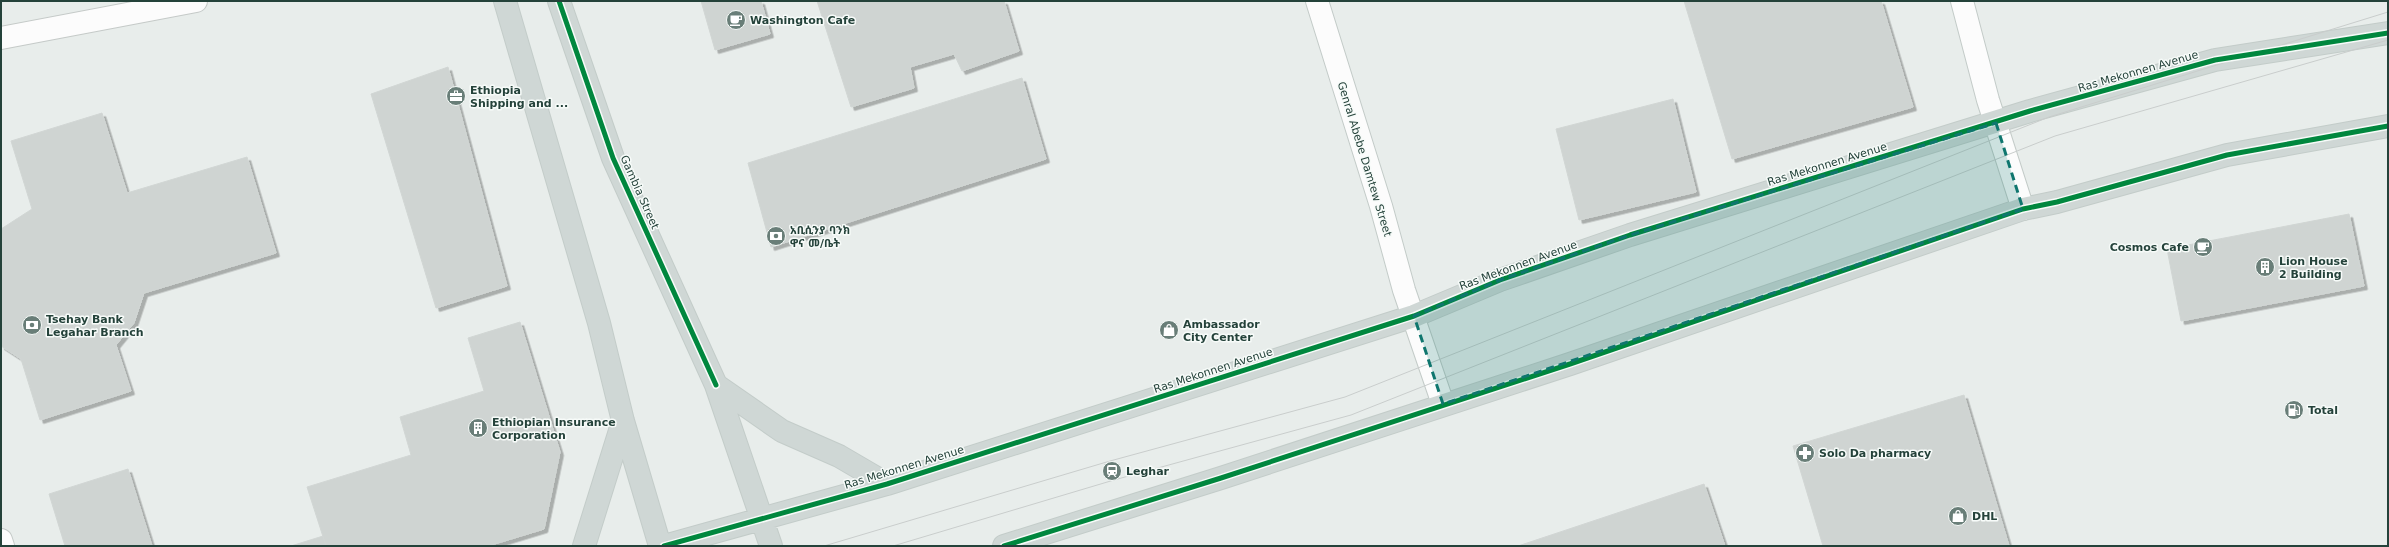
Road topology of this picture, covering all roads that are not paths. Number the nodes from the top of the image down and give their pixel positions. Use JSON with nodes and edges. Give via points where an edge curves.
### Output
{"nodes":[{"id":1,"x":196,"y":1,"type":"edge"},
{"id":2,"x":505,"y":1,"type":"edge"},
{"id":3,"x":559,"y":1,"type":"edge"},
{"id":4,"x":1317,"y":1,"type":"edge"},
{"id":5,"x":1962,"y":1,"type":"edge"},
{"id":6,"x":2388,"y":33,"type":"edge"},
{"id":7,"x":1,"y":38,"type":"edge"},
{"id":8,"x":1996,"y":123,"type":"junction"},
{"id":9,"x":2388,"y":126,"type":"edge"},
{"id":10,"x":2023,"y":209,"type":"junction"},
{"id":11,"x":1414,"y":316,"type":"junction"},
{"id":12,"x":716,"y":385,"type":"junction"},
{"id":13,"x":1443,"y":404,"type":"junction"},
{"id":14,"x":623,"y":421,"type":"junction"},
{"id":15,"x":887,"y":484,"type":"junction"},
{"id":16,"x":762,"y":520,"type":"junction"},
{"id":17,"x":1,"y":540,"type":"edge"},
{"id":18,"x":3,"y":546,"type":"edge"},
{"id":19,"x":584,"y":546,"type":"edge"},
{"id":20,"x":660,"y":546,"type":"edge"},
{"id":21,"x":664,"y":546,"type":"edge"},
{"id":22,"x":771,"y":546,"type":"edge"},
{"id":23,"x":1004,"y":546,"type":"edge"}],
"edges":[{"from":1,"to":7,"type":"main road"},
{"from":2,"to":14,"type":"main road","via":[[600,323]]},
{"from":3,"to":12,"type":"main road","name":"Gambia Street","via":[[613,158]]},
{"from":4,"to":11,"type":"main road","name":"Genral Abebe Damtew Street"},
{"from":5,"to":8,"type":"main road"},
{"from":6,"to":8,"type":"main road","name":"Ras Mekonnen Avenue","via":[[2215,60]]},
{"from":8,"to":10,"type":"main road"},
{"from":8,"to":11,"type":"main road","name":"Ras Mekonnen Avenue","via":[[1630,235],[1500,280]]},
{"from":9,"to":10,"type":"main road","via":[[2227,154],[2057,202]]},
{"from":10,"to":13,"type":"main road","via":[[1570,364]]},
{"from":11,"to":13,"type":"main road","name":"Genral Abebe Damtew Street"},
{"from":11,"to":15,"type":"main road","name":"Ras Mekonnen Avenue"},
{"from":12,"to":15,"type":"main road","via":[[782,431],[839,456]]},
{"from":12,"to":16,"type":"main road","name":"Gambia Street"},
{"from":13,"to":23,"type":"main road","via":[[1222,478]]},
{"from":14,"to":19,"type":"main road"},
{"from":14,"to":20,"type":"main road"},
{"from":15,"to":16,"type":"main road","name":"Ras Mekonnen Avenue"},
{"from":16,"to":21,"type":"main road","name":"Ras Mekonnen Avenue"},
{"from":16,"to":22,"type":"main road","name":"Gambia Street"},
{"from":17,"to":18,"type":"main road"}]}
